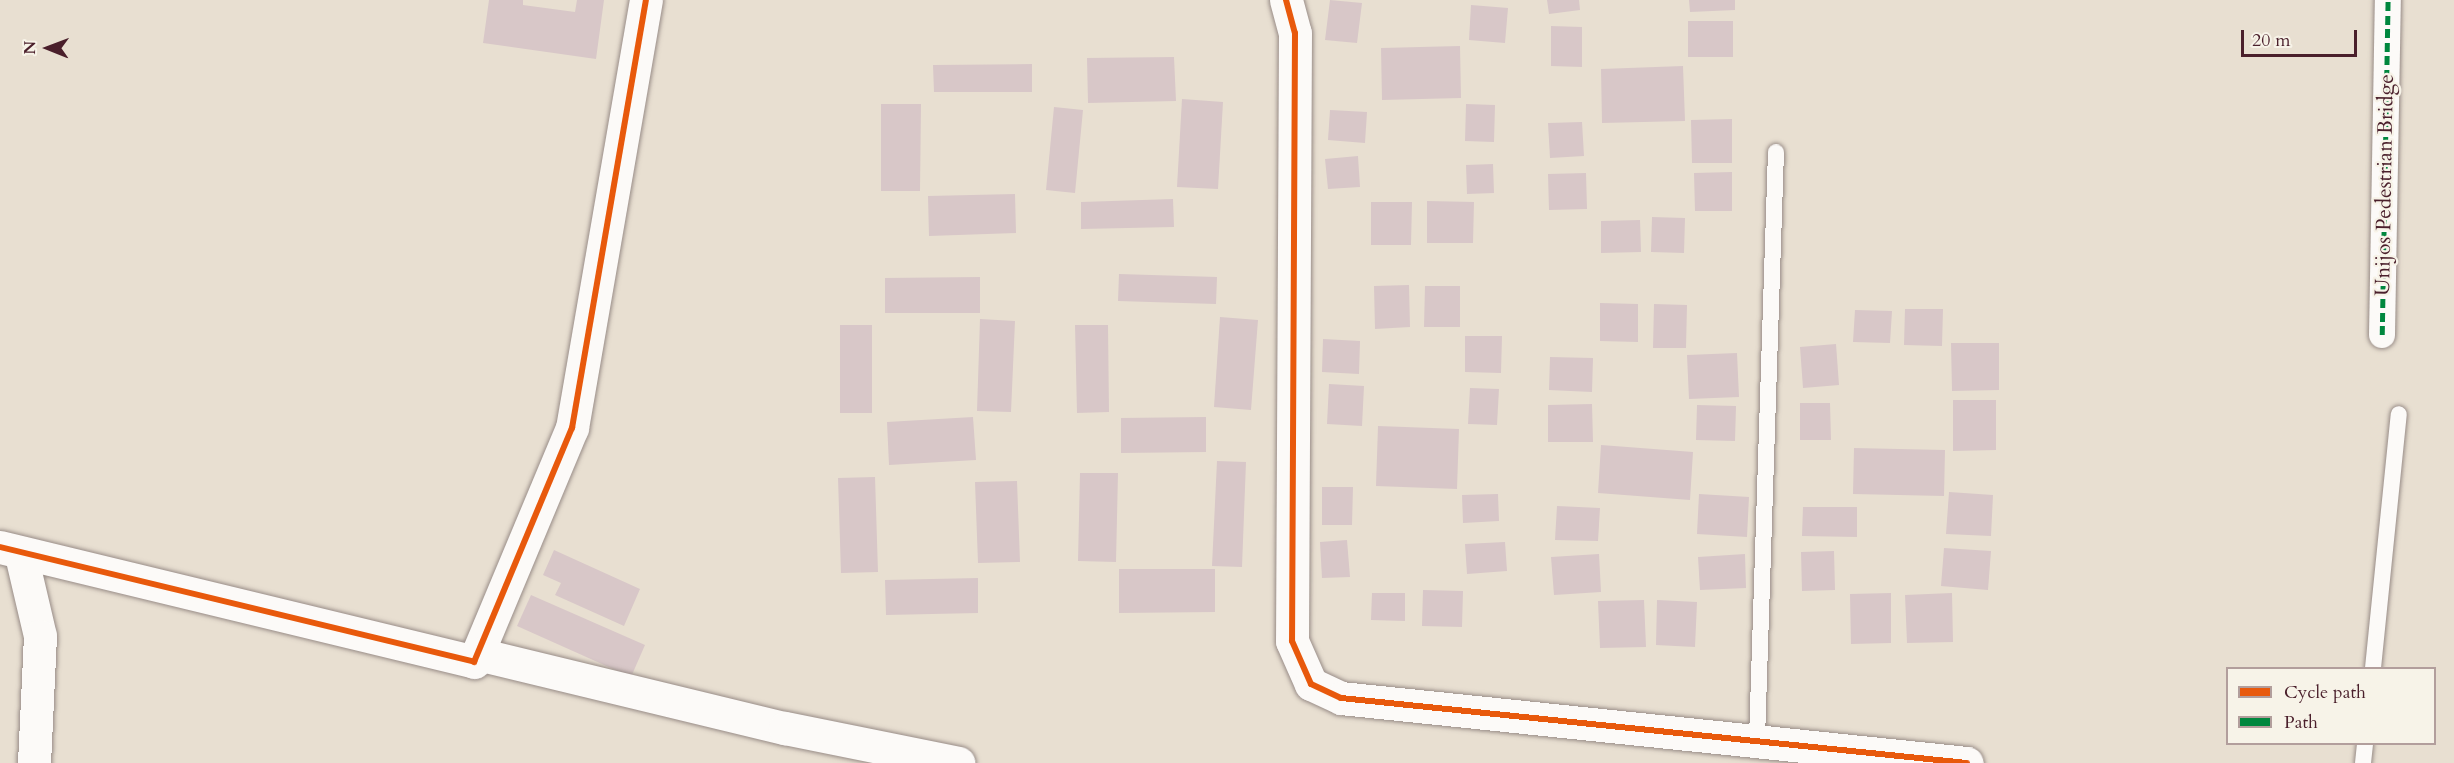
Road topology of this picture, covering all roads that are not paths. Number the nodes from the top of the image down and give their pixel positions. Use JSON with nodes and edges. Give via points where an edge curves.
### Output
{"nodes":[{"id":1,"x":646,"y":0,"type":"edge"},
{"id":2,"x":1286,"y":0,"type":"edge"},
{"id":3,"x":2388,"y":0,"type":"edge"},
{"id":4,"x":1776,"y":152,"type":"dead end"},
{"id":5,"x":2382,"y":335,"type":"dead end"},
{"id":6,"x":2399,"y":414,"type":"dead end"},
{"id":7,"x":10,"y":551,"type":"edge"},
{"id":8,"x":478,"y":654,"type":"junction"},
{"id":9,"x":2373,"y":667,"type":"edge"},
{"id":10,"x":1757,"y":739,"type":"junction"},
{"id":11,"x":2365,"y":745,"type":"edge"},
{"id":12,"x":34,"y":763,"type":"edge"},
{"id":13,"x":958,"y":763,"type":"edge"},
{"id":14,"x":1967,"y":763,"type":"edge"},
{"id":15,"x":2363,"y":763,"type":"edge"}],
"edges":[{"from":1,"to":8,"type":"street","via":[[572,428]]},
{"from":2,"to":10,"type":"street","via":[[1295,33],[1292,641],[1311,684],[1341,698]]},
{"from":3,"to":5,"type":"street","name":"Unijos Pedestrian Bridge"},
{"from":4,"to":10,"type":"lane"},
{"from":6,"to":9,"type":"lane"},
{"from":7,"to":8,"type":"street","via":[[474,662]]},
{"from":7,"to":12,"type":"street","via":[[40,636]]},
{"from":8,"to":13,"type":"street","via":[[785,728]]},
{"from":10,"to":14,"type":"street"},
{"from":11,"to":15,"type":"lane"}]}
